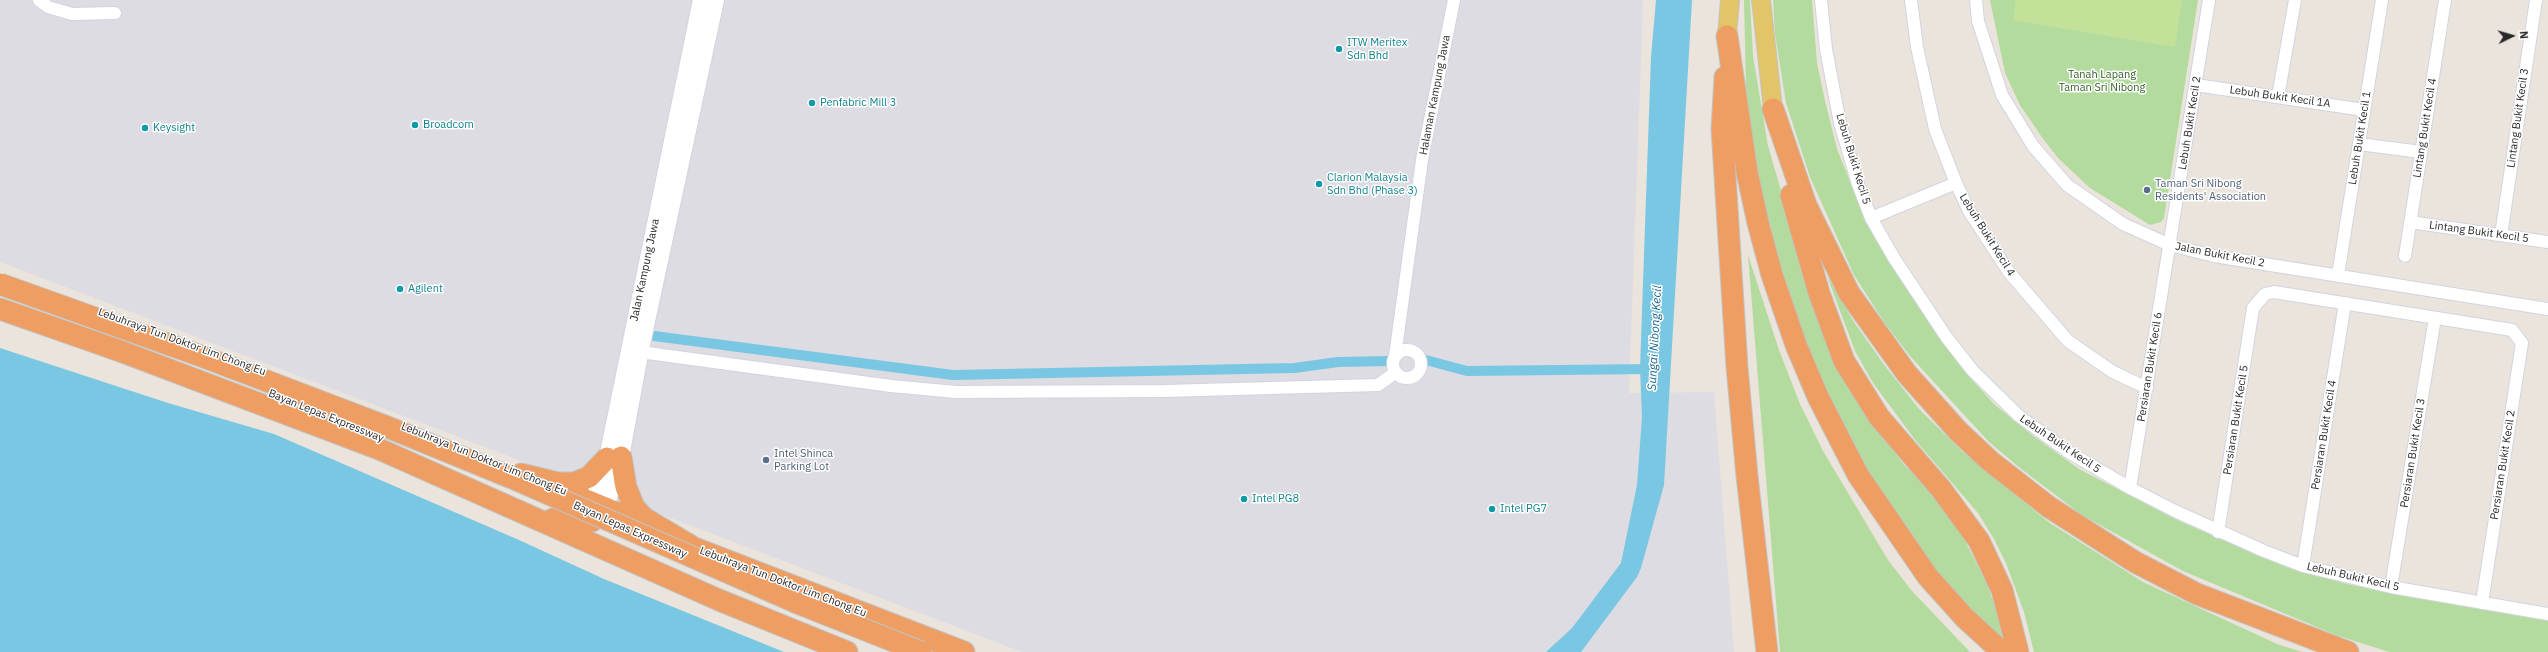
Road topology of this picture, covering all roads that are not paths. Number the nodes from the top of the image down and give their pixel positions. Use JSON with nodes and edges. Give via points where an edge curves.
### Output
{"nodes":[{"id":1,"x":39,"y":0,"type":"edge"},
{"id":2,"x":701,"y":0,"type":"edge"},
{"id":3,"x":716,"y":0,"type":"edge"},
{"id":4,"x":1454,"y":0,"type":"edge"},
{"id":5,"x":1730,"y":0,"type":"edge"},
{"id":6,"x":1761,"y":0,"type":"edge"},
{"id":7,"x":1821,"y":0,"type":"edge"},
{"id":8,"x":1911,"y":0,"type":"edge"},
{"id":9,"x":1976,"y":0,"type":"edge"},
{"id":10,"x":2209,"y":0,"type":"edge"},
{"id":11,"x":2295,"y":0,"type":"edge"},
{"id":12,"x":2382,"y":0,"type":"edge"},
{"id":13,"x":2445,"y":0,"type":"edge"},
{"id":14,"x":2536,"y":0,"type":"edge"},
{"id":15,"x":115,"y":13,"type":"dead end"},
{"id":16,"x":1728,"y":36,"type":"junction"},
{"id":17,"x":2196,"y":85,"type":"junction"},
{"id":18,"x":2278,"y":97,"type":"junction"},
{"id":19,"x":1773,"y":108,"type":"junction"},
{"id":20,"x":2364,"y":110,"type":"junction"},
{"id":21,"x":2359,"y":144,"type":"junction"},
{"id":22,"x":2421,"y":152,"type":"junction"},
{"id":23,"x":1956,"y":183,"type":"junction"},
{"id":24,"x":1871,"y":218,"type":"junction"},
{"id":25,"x":2410,"y":222,"type":"junction"},
{"id":26,"x":2501,"y":235,"type":"junction"},
{"id":27,"x":2548,"y":242,"type":"edge"},
{"id":28,"x":2170,"y":245,"type":"junction"},
{"id":29,"x":2404,"y":256,"type":"dead end"},
{"id":30,"x":2338,"y":275,"type":"junction"},
{"id":31,"x":0,"y":276,"type":"edge"},
{"id":32,"x":0,"y":284,"type":"edge"},
{"id":33,"x":0,"y":298,"type":"edge"},
{"id":34,"x":2345,"y":304,"type":"junction"},
{"id":35,"x":2548,"y":308,"type":"edge"},
{"id":36,"x":0,"y":309,"type":"edge"},
{"id":37,"x":2435,"y":318,"type":"junction"},
{"id":38,"x":640,"y":352,"type":"junction"},
{"id":39,"x":1395,"y":356,"type":"junction"},
{"id":40,"x":1395,"y":373,"type":"junction"},
{"id":41,"x":2147,"y":388,"type":"junction"},
{"id":42,"x":614,"y":458,"type":"junction"},
{"id":43,"x":521,"y":474,"type":"junction"},
{"id":44,"x":2130,"y":488,"type":"junction"},
{"id":45,"x":600,"y":505,"type":"junction"},
{"id":46,"x":582,"y":530,"type":"junction"},
{"id":47,"x":2218,"y":532,"type":"junction"},
{"id":48,"x":691,"y":546,"type":"junction"},
{"id":49,"x":2303,"y":566,"type":"junction"},
{"id":50,"x":2391,"y":587,"type":"junction"},
{"id":51,"x":2482,"y":603,"type":"junction"},
{"id":52,"x":2548,"y":614,"type":"edge"},
{"id":53,"x":847,"y":652,"type":"edge"},
{"id":54,"x":889,"y":652,"type":"edge"},
{"id":55,"x":921,"y":652,"type":"edge"},
{"id":56,"x":964,"y":652,"type":"edge"},
{"id":57,"x":1767,"y":652,"type":"edge"},
{"id":58,"x":2002,"y":652,"type":"edge"},
{"id":59,"x":2018,"y":652,"type":"edge"},
{"id":60,"x":2348,"y":652,"type":"edge"}],
"edges":[{"from":1,"to":15,"type":"street","via":[[48,8],[72,14]]},
{"from":2,"to":42,"type":"street","name":"Jalan Kampung Jawa"},
{"from":3,"to":38,"type":"street","name":"Jalan Kampung Jawa"},
{"from":4,"to":39,"type":"street","name":"Halaman Kampung Jawa","via":[[1422,160]]},
{"from":5,"to":16,"type":"main road"},
{"from":6,"to":19,"type":"main road"},
{"from":7,"to":24,"type":"street","name":"Lebuh Bukit Kecil 5","via":[[1826,49],[1840,123]]},
{"from":8,"to":23,"type":"street","name":"Lebuh Bukit Kecil 4","via":[[1929,106]]},
{"from":9,"to":28,"type":"street","name":"Jalan Bukit Kecil 2","via":[[1978,21],[2002,95],[2033,146],[2067,185],[2123,224]]},
{"from":10,"to":17,"type":"street","name":"Lebuh Bukit Kecil 2"},
{"from":11,"to":18,"type":"street"},
{"from":12,"to":20,"type":"street","name":"Lebuh Bukit Kecil 1"},
{"from":13,"to":22,"type":"street","name":"Lintang Bukit Kecil 4"},
{"from":14,"to":26,"type":"street","name":"Lintang Bukit Kecil 3"},
{"from":16,"to":57,"type":"highway","via":[[1722,136],[1747,476]]},
{"from":16,"to":58,"type":"highway","via":[[1747,172],[1758,223],[1793,338],[1818,397],[1858,475],[1928,577],[1965,618]]},
{"from":17,"to":18,"type":"street","name":"Lebuh Bukit Kecil 1A"},
{"from":17,"to":28,"type":"street","name":"Lebuh Bukit Kecil 2"},
{"from":18,"to":20,"type":"street","name":"Lebuh Bukit Kecil 1A"},
{"from":19,"to":59,"type":"highway","via":[[1782,159],[1810,264],[1844,361],[1880,417],[1957,510],[1987,556],[2002,590]]},
{"from":19,"to":60,"type":"highway","via":[[1806,205],[1849,293],[1906,374],[1958,431],[2049,507],[2135,562],[2197,594]]},
{"from":20,"to":21,"type":"street","name":"Lebuh Bukit Kecil 1"},
{"from":21,"to":22,"type":"street"},
{"from":21,"to":30,"type":"street","name":"Lebuh Bukit Kecil 1"},
{"from":22,"to":25,"type":"street","name":"Lintang Bukit Kecil 4"},
{"from":23,"to":24,"type":"street"},
{"from":23,"to":41,"type":"street","name":"Lebuh Bukit Kecil 4","via":[[1969,210],[2008,271],[2056,329],[2076,348],[2095,361]]},
{"from":24,"to":44,"type":"street","name":"Lebuh Bukit Kecil 5","via":[[1947,338],[1993,393],[2042,434]]},
{"from":25,"to":26,"type":"street","name":"Lintang Bukit Kecil 5"},
{"from":25,"to":29,"type":"street","name":"Lintang Bukit Kecil 4"},
{"from":26,"to":27,"type":"street","name":"Lintang Bukit Kecil 5"},
{"from":28,"to":30,"type":"street","name":"Jalan Bukit Kecil 2","via":[[2214,256]]},
{"from":28,"to":41,"type":"street","name":"Persiaran Bukit Kecil 6"},
{"from":30,"to":35,"type":"street","name":"Jalan Bukit Kecil 2"},
{"from":31,"to":43,"type":"highway","name":"Lebuhraya Tun Doktor Lim Chong Eu","via":[[143,327]]},
{"from":32,"to":55,"type":"highway","name":"Bayan Lepas Expressway","bridge":true,"via":[[201,356],[385,426],[519,481],[732,575]]},
{"from":33,"to":54,"type":"highway","name":"Bayan Lepas Expressway","via":[[216,373],[353,426],[571,518],[718,584]]},
{"from":34,"to":37,"type":"street"},
{"from":34,"to":47,"type":"street","name":"Persiaran Bukit Kecil 5","via":[[2274,292],[2266,294],[2253,308]]},
{"from":34,"to":49,"type":"street","name":"Persiaran Bukit Kecil 4"},
{"from":36,"to":46,"type":"highway","via":[[297,416],[475,492]]},
{"from":37,"to":50,"type":"street","name":"Persiaran Bukit Kecil 3"},
{"from":37,"to":51,"type":"street","name":"Persiaran Bukit Kecil 2","via":[[2512,330],[2522,343]]},
{"from":38,"to":40,"type":"street","via":[[891,386],[956,392],[1378,386]]},
{"from":38,"to":42,"type":"street","name":"Jalan Kampung Jawa"},
{"from":39,"to":40,"type":"street"},
{"from":39,"to":40,"type":"street","via":[[1400,351],[1410,350],[1420,357],[1422,364],[1419,372],[1412,378],[1403,378]]},
{"from":41,"to":44,"type":"street","name":"Persiaran Bukit Kecil 6"},
{"from":42,"to":43,"type":"highway","via":[[589,477],[574,483],[558,483]]},
{"from":42,"to":45,"type":"street","name":"Jalan Kampung Jawa"},
{"from":42,"to":48,"type":"highway","via":[[634,507],[644,518]]},
{"from":43,"to":45,"type":"highway","name":"Lebuhraya Tun Doktor Lim Chong Eu"},
{"from":44,"to":47,"type":"street","name":"Lebuh Bukit Kecil 5"},
{"from":45,"to":46,"type":"highway","via":[[592,521]]},
{"from":45,"to":48,"type":"highway","name":"Lebuhraya Tun Doktor Lim Chong Eu"},
{"from":46,"to":53,"type":"highway","via":[[719,600]]},
{"from":47,"to":49,"type":"street","name":"Lebuh Bukit Kecil 5"},
{"from":48,"to":56,"type":"highway","name":"Lebuhraya Tun Doktor Lim Chong Eu"},
{"from":49,"to":50,"type":"street","name":"Lebuh Bukit Kecil 5"},
{"from":50,"to":51,"type":"street","name":"Lebuh Bukit Kecil 5"},
{"from":51,"to":52,"type":"street","name":"Lebuh Bukit Kecil 5"}]}
